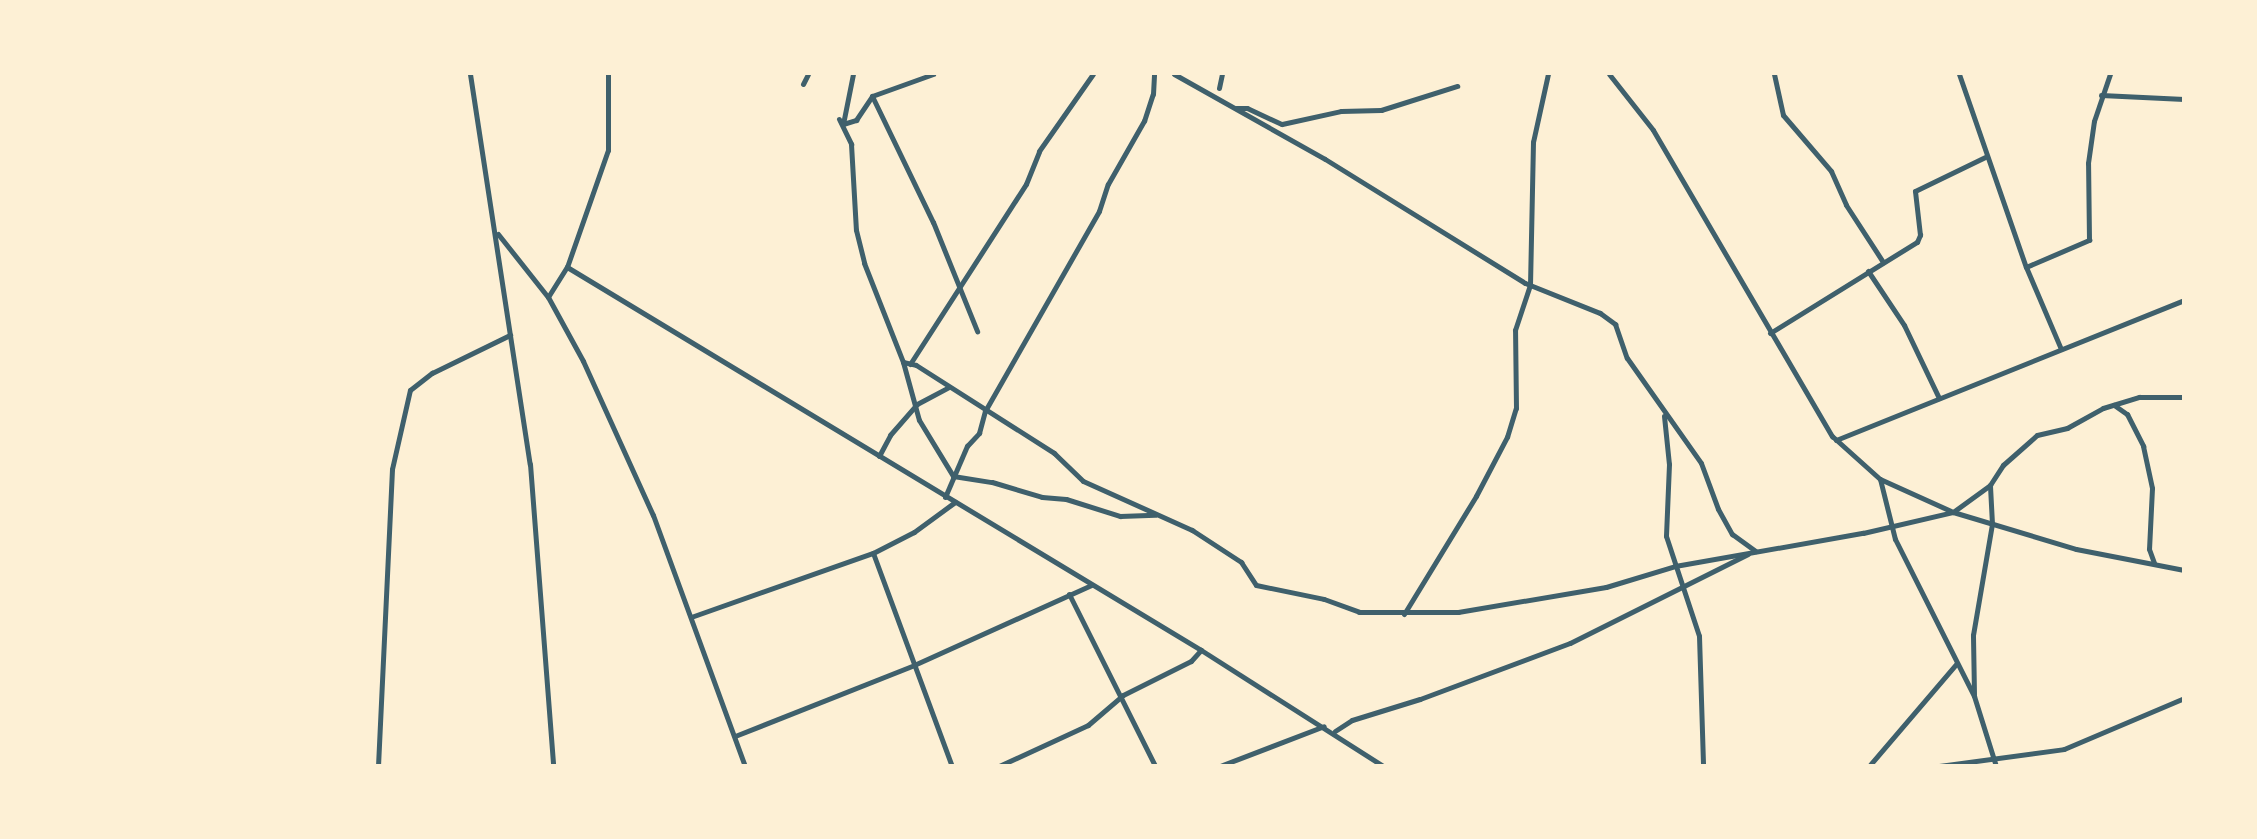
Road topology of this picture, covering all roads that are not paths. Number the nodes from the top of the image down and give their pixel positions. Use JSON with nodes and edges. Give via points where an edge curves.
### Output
{"nodes":[{"id":1,"x":470,"y":74,"type":"edge"},
{"id":2,"x":608,"y":74,"type":"edge"},
{"id":3,"x":808,"y":74,"type":"edge"},
{"id":4,"x":854,"y":74,"type":"edge"},
{"id":5,"x":933,"y":74,"type":"edge"},
{"id":6,"x":1093,"y":74,"type":"edge"},
{"id":7,"x":1154,"y":74,"type":"edge"},
{"id":8,"x":1174,"y":74,"type":"edge"},
{"id":9,"x":1222,"y":74,"type":"edge"},
{"id":10,"x":1548,"y":74,"type":"edge"},
{"id":11,"x":1609,"y":74,"type":"edge"},
{"id":12,"x":1774,"y":74,"type":"edge"},
{"id":13,"x":1959,"y":74,"type":"edge"},
{"id":14,"x":2110,"y":74,"type":"edge"},
{"id":15,"x":802,"y":84,"type":"dead end"},
{"id":16,"x":1457,"y":86,"type":"dead end"},
{"id":17,"x":1219,"y":88,"type":"dead end"},
{"id":18,"x":2101,"y":95,"type":"junction"},
{"id":19,"x":872,"y":96,"type":"junction"},
{"id":20,"x":2184,"y":99,"type":"edge"},
{"id":21,"x":1234,"y":108,"type":"junction"},
{"id":22,"x":841,"y":122,"type":"junction"},
{"id":23,"x":1985,"y":157,"type":"junction"},
{"id":24,"x":496,"y":233,"type":"junction"},
{"id":25,"x":1883,"y":262,"type":"junction"},
{"id":26,"x":567,"y":267,"type":"junction"},
{"id":27,"x":2026,"y":267,"type":"junction"},
{"id":28,"x":1868,"y":271,"type":"junction"},
{"id":29,"x":1530,"y":285,"type":"junction"},
{"id":30,"x":960,"y":286,"type":"junction"},
{"id":31,"x":548,"y":297,"type":"junction"},
{"id":32,"x":2184,"y":300,"type":"edge"},
{"id":33,"x":977,"y":331,"type":"dead end"},
{"id":34,"x":1770,"y":333,"type":"junction"},
{"id":35,"x":510,"y":335,"type":"junction"},
{"id":36,"x":2061,"y":349,"type":"junction"},
{"id":37,"x":903,"y":362,"type":"junction"},
{"id":38,"x":910,"y":364,"type":"junction"},
{"id":39,"x":949,"y":387,"type":"junction"},
{"id":40,"x":2184,"y":397,"type":"edge"},
{"id":41,"x":1939,"y":398,"type":"junction"},
{"id":42,"x":916,"y":404,"type":"junction"},
{"id":43,"x":2114,"y":405,"type":"junction"},
{"id":44,"x":985,"y":411,"type":"junction"},
{"id":45,"x":1663,"y":411,"type":"junction"},
{"id":46,"x":1836,"y":440,"type":"junction"},
{"id":47,"x":879,"y":456,"type":"junction"},
{"id":48,"x":953,"y":476,"type":"junction"},
{"id":49,"x":1880,"y":479,"type":"junction"},
{"id":50,"x":1990,"y":485,"type":"junction"},
{"id":51,"x":945,"y":496,"type":"junction"},
{"id":52,"x":955,"y":502,"type":"junction"},
{"id":53,"x":1953,"y":512,"type":"junction"},
{"id":54,"x":1156,"y":515,"type":"junction"},
{"id":55,"x":1992,"y":524,"type":"junction"},
{"id":56,"x":1891,"y":526,"type":"junction"},
{"id":57,"x":1755,"y":551,"type":"junction"},
{"id":58,"x":873,"y":552,"type":"junction"},
{"id":59,"x":2154,"y":563,"type":"junction"},
{"id":60,"x":1675,"y":566,"type":"junction"},
{"id":61,"x":2184,"y":570,"type":"edge"},
{"id":62,"x":1091,"y":585,"type":"junction"},
{"id":63,"x":1681,"y":590,"type":"junction"},
{"id":64,"x":1069,"y":594,"type":"junction"},
{"id":65,"x":1404,"y":614,"type":"junction"},
{"id":66,"x":691,"y":617,"type":"junction"},
{"id":67,"x":1201,"y":650,"type":"junction"},
{"id":68,"x":1957,"y":663,"type":"junction"},
{"id":69,"x":914,"y":665,"type":"junction"},
{"id":70,"x":1123,"y":695,"type":"junction"},
{"id":71,"x":1974,"y":696,"type":"junction"},
{"id":72,"x":2184,"y":698,"type":"edge"},
{"id":73,"x":1324,"y":726,"type":"junction"},
{"id":74,"x":1335,"y":731,"type":"junction"},
{"id":75,"x":735,"y":736,"type":"junction"},
{"id":76,"x":1995,"y":763,"type":"edge"},
{"id":77,"x":378,"y":765,"type":"edge"},
{"id":78,"x":553,"y":765,"type":"edge"},
{"id":79,"x":744,"y":765,"type":"edge"},
{"id":80,"x":952,"y":765,"type":"edge"},
{"id":81,"x":999,"y":765,"type":"edge"},
{"id":82,"x":1155,"y":765,"type":"edge"},
{"id":83,"x":1220,"y":765,"type":"edge"},
{"id":84,"x":1383,"y":765,"type":"edge"},
{"id":85,"x":1703,"y":765,"type":"edge"},
{"id":86,"x":1869,"y":765,"type":"edge"},
{"id":87,"x":1939,"y":765,"type":"edge"}],
"edges":[{"from":1,"to":24,"type":"street"},
{"from":2,"to":26,"type":"street","via":[[608,150]]},
{"from":3,"to":15,"type":"street"},
{"from":4,"to":22,"type":"street"},
{"from":5,"to":19,"type":"street"},
{"from":6,"to":30,"type":"street","via":[[1039,151],[1026,184]]},
{"from":7,"to":44,"type":"street","via":[[1154,94],[1144,121],[1108,184],[1099,211]]},
{"from":8,"to":21,"type":"street"},
{"from":9,"to":17,"type":"street"},
{"from":10,"to":29,"type":"street","via":[[1533,142]]},
{"from":11,"to":34,"type":"street","via":[[1653,130]]},
{"from":12,"to":25,"type":"street","via":[[1783,115],[1831,171],[1846,206]]},
{"from":13,"to":23,"type":"street"},
{"from":14,"to":18,"type":"street"},
{"from":16,"to":21,"type":"street","via":[[1381,110],[1341,111],[1282,124],[1246,108]]},
{"from":18,"to":20,"type":"street"},
{"from":18,"to":27,"type":"street","via":[[2088,163],[2089,240]]},
{"from":19,"to":22,"type":"street","via":[[856,120]]},
{"from":19,"to":30,"type":"street"},
{"from":21,"to":29,"type":"street"},
{"from":22,"to":37,"type":"street","via":[[851,144],[856,230],[864,262]]},
{"from":23,"to":25,"type":"street","via":[[1915,191],[1919,239]]},
{"from":23,"to":27,"type":"street"},
{"from":24,"to":31,"type":"street"},
{"from":24,"to":35,"type":"street"},
{"from":25,"to":28,"type":"street"},
{"from":26,"to":31,"type":"street"},
{"from":26,"to":47,"type":"street"},
{"from":27,"to":36,"type":"street"},
{"from":28,"to":34,"type":"street"},
{"from":28,"to":41,"type":"street","via":[[1904,325]]},
{"from":29,"to":45,"type":"street","via":[[1600,313],[1615,324],[1627,358]]},
{"from":29,"to":65,"type":"street","via":[[1515,330],[1516,408],[1507,437]]},
{"from":30,"to":33,"type":"street"},
{"from":30,"to":38,"type":"street"},
{"from":31,"to":66,"type":"street","via":[[583,361],[653,515]]},
{"from":32,"to":36,"type":"street"},
{"from":34,"to":46,"type":"street"},
{"from":35,"to":77,"type":"street","via":[[432,373],[410,390],[392,469]]},
{"from":35,"to":78,"type":"street","via":[[530,464]]},
{"from":36,"to":41,"type":"street"},
{"from":37,"to":38,"type":"street"},
{"from":37,"to":42,"type":"street"},
{"from":38,"to":39,"type":"street"},
{"from":39,"to":42,"type":"street"},
{"from":39,"to":44,"type":"street"},
{"from":40,"to":43,"type":"street","via":[[2139,397]]},
{"from":41,"to":46,"type":"street"},
{"from":42,"to":47,"type":"street","via":[[890,435]]},
{"from":42,"to":48,"type":"street","via":[[919,420]]},
{"from":43,"to":50,"type":"street","via":[[2067,428],[2037,435],[2003,465]]},
{"from":43,"to":59,"type":"street","via":[[2127,414],[2143,446],[2152,488],[2149,549]]},
{"from":44,"to":48,"type":"street","via":[[979,433]]},
{"from":44,"to":54,"type":"street","via":[[1054,453],[1083,481],[1137,502]]},
{"from":45,"to":57,"type":"street","via":[[1701,463],[1732,534]]},
{"from":45,"to":60,"type":"street","via":[[1669,464],[1666,536]]},
{"from":46,"to":49,"type":"street"},
{"from":47,"to":51,"type":"street"},
{"from":48,"to":51,"type":"street"},
{"from":48,"to":54,"type":"street","via":[[1066,499],[1120,516]]},
{"from":49,"to":53,"type":"street"},
{"from":49,"to":56,"type":"street"},
{"from":50,"to":53,"type":"street"},
{"from":50,"to":55,"type":"street"},
{"from":51,"to":52,"type":"street"},
{"from":52,"to":58,"type":"street","via":[[914,532]]},
{"from":52,"to":62,"type":"street"},
{"from":53,"to":55,"type":"street"},
{"from":53,"to":56,"type":"street"},
{"from":54,"to":65,"type":"street","via":[[1192,530],[1241,562],[1256,585],[1324,599],[1359,612]]},
{"from":55,"to":59,"type":"street","via":[[2076,549]]},
{"from":55,"to":71,"type":"street","via":[[1976,612]]},
{"from":56,"to":57,"type":"street"},
{"from":56,"to":68,"type":"street","via":[[1904,561]]},
{"from":57,"to":60,"type":"street"},
{"from":57,"to":63,"type":"street"},
{"from":58,"to":66,"type":"street"},
{"from":58,"to":69,"type":"street"},
{"from":59,"to":61,"type":"street"},
{"from":60,"to":63,"type":"street"},
{"from":60,"to":65,"type":"street","via":[[1606,587],[1458,612]]},
{"from":62,"to":64,"type":"street"},
{"from":62,"to":67,"type":"street"},
{"from":63,"to":74,"type":"street","via":[[1570,643],[1352,720]]},
{"from":63,"to":85,"type":"street","via":[[1699,636]]},
{"from":64,"to":69,"type":"street"},
{"from":64,"to":70,"type":"street"},
{"from":66,"to":75,"type":"street"},
{"from":67,"to":70,"type":"street","via":[[1191,661]]},
{"from":67,"to":73,"type":"street"},
{"from":68,"to":71,"type":"street"},
{"from":68,"to":86,"type":"street"},
{"from":69,"to":75,"type":"street"},
{"from":69,"to":80,"type":"street"},
{"from":70,"to":81,"type":"street","via":[[1089,725]]},
{"from":70,"to":82,"type":"street"},
{"from":71,"to":76,"type":"street"},
{"from":72,"to":76,"type":"street","via":[[2087,742]]},
{"from":73,"to":74,"type":"street"},
{"from":73,"to":83,"type":"street"},
{"from":74,"to":84,"type":"street"},
{"from":75,"to":79,"type":"street"},
{"from":76,"to":87,"type":"street"}]}
